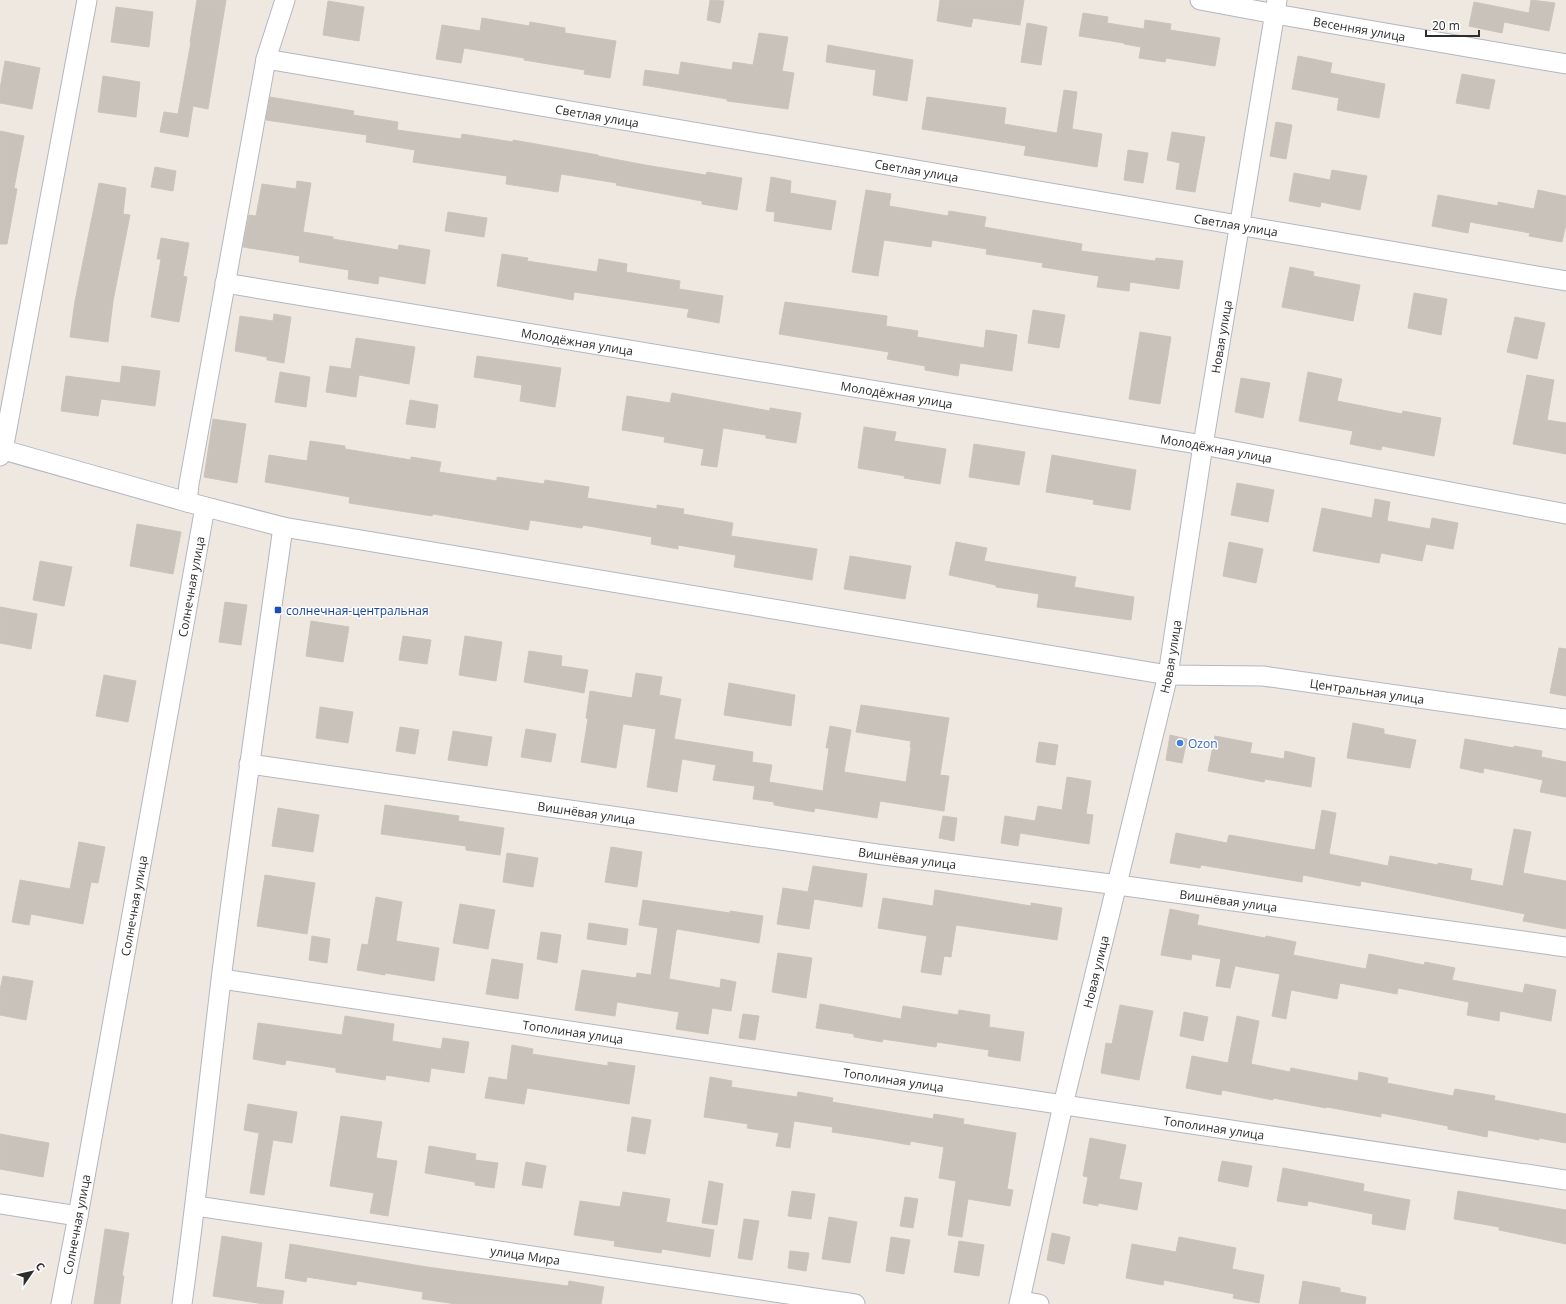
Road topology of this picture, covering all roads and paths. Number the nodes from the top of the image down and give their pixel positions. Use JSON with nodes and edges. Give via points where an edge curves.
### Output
{"nodes":[{"id":1,"x":87,"y":0,"type":"edge"},
{"id":2,"x":285,"y":0,"type":"edge"},
{"id":3,"x":1200,"y":0,"type":"edge"},
{"id":4,"x":1276,"y":7,"type":"edge"},
{"id":5,"x":266,"y":59,"type":"junction"},
{"id":6,"x":1566,"y":64,"type":"edge"},
{"id":7,"x":1240,"y":224,"type":"junction"},
{"id":8,"x":1566,"y":281,"type":"edge"},
{"id":9,"x":225,"y":283,"type":"junction"},
{"id":10,"x":1203,"y":445,"type":"junction"},
{"id":11,"x":1,"y":452,"type":"edge"},
{"id":12,"x":194,"y":498,"type":"junction"},
{"id":13,"x":1566,"y":514,"type":"edge"},
{"id":14,"x":283,"y":527,"type":"junction"},
{"id":15,"x":1168,"y":675,"type":"junction"},
{"id":16,"x":1566,"y":719,"type":"edge"},
{"id":17,"x":249,"y":764,"type":"junction"},
{"id":18,"x":1118,"y":885,"type":"junction"},
{"id":19,"x":1566,"y":947,"type":"edge"},
{"id":20,"x":222,"y":979,"type":"junction"},
{"id":21,"x":1063,"y":1105,"type":"junction"},
{"id":22,"x":1566,"y":1180,"type":"edge"},
{"id":23,"x":0,"y":1204,"type":"edge"},
{"id":24,"x":196,"y":1206,"type":"junction"},
{"id":25,"x":78,"y":1216,"type":"junction"},
{"id":26,"x":1020,"y":1302,"type":"edge"},
{"id":27,"x":60,"y":1304,"type":"edge"},
{"id":28,"x":182,"y":1304,"type":"edge"},
{"id":29,"x":855,"y":1304,"type":"edge"},
{"id":30,"x":1040,"y":1304,"type":"edge"}],
"edges":[{"from":1,"to":11,"type":"street"},
{"from":2,"to":5,"type":"street","name":"Солнечная улица"},
{"from":3,"to":4,"type":"street","name":"Весенняя улица"},
{"from":4,"to":6,"type":"street","name":"Весенняя улица"},
{"from":4,"to":7,"type":"street","name":"Новая улица"},
{"from":5,"to":7,"type":"street","name":"Светлая улица"},
{"from":5,"to":9,"type":"street","name":"Солнечная улица"},
{"from":7,"to":8,"type":"street","name":"Светлая улица"},
{"from":7,"to":10,"type":"street","name":"Новая улица"},
{"from":9,"to":10,"type":"street","name":"Молодёжная улица"},
{"from":9,"to":12,"type":"street","name":"Солнечная улица"},
{"from":10,"to":13,"type":"street","name":"Молодёжная улица"},
{"from":10,"to":15,"type":"street","name":"Новая улица"},
{"from":11,"to":12,"type":"street","name":"Центральная улица"},
{"from":12,"to":14,"type":"street","name":"Центральная улица"},
{"from":12,"to":25,"type":"street","name":"Солнечная улица"},
{"from":14,"to":15,"type":"street","name":"Центральная улица"},
{"from":14,"to":17,"type":"street"},
{"from":15,"to":16,"type":"street","name":"Центральная улица","via":[[1263,676]]},
{"from":15,"to":18,"type":"street","name":"Новая улица"},
{"from":17,"to":18,"type":"street","name":"Вишнёвая улица","via":[[884,855]]},
{"from":17,"to":20,"type":"street"},
{"from":18,"to":19,"type":"street","name":"Вишнёвая улица"},
{"from":18,"to":21,"type":"street","name":"Новая улица"},
{"from":20,"to":21,"type":"street","name":"Тополиная улица"},
{"from":20,"to":24,"type":"street"},
{"from":21,"to":22,"type":"street","name":"Тополиная улица"},
{"from":21,"to":26,"type":"street","name":"Новая улица"},
{"from":23,"to":25,"type":"street"},
{"from":24,"to":28,"type":"street"},
{"from":24,"to":29,"type":"street","name":"улица Мира"},
{"from":25,"to":27,"type":"street","name":"Солнечная улица"},
{"from":26,"to":30,"type":"street"}]}
